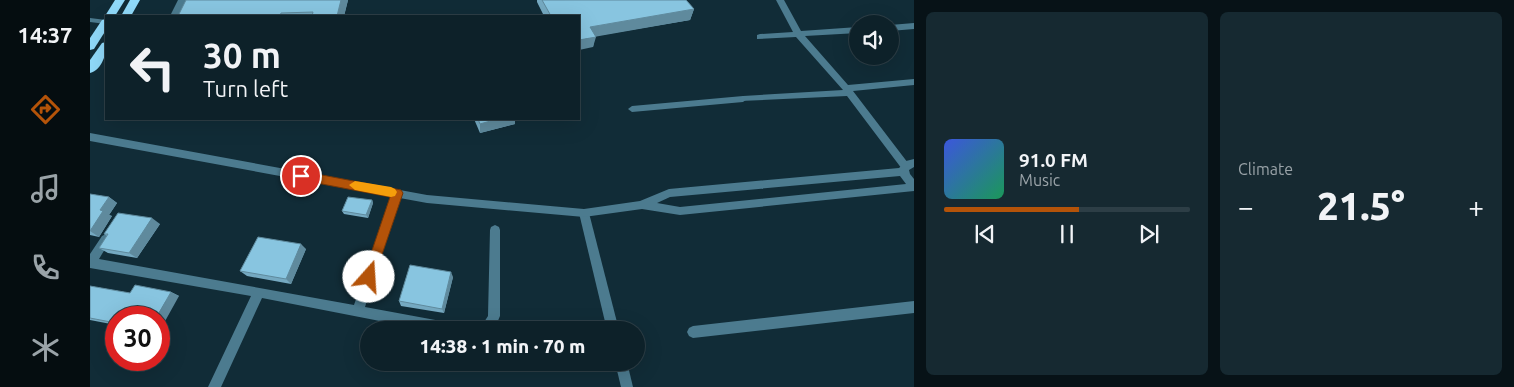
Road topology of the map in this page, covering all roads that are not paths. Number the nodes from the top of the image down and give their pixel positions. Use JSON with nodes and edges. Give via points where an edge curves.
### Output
{"nodes":[{"id":1,"x":120,"y":0,"type":"edge"},
{"id":2,"x":135,"y":0,"type":"edge"},
{"id":3,"x":182,"y":0,"type":"edge"},
{"id":4,"x":780,"y":0,"type":"edge"},
{"id":5,"x":111,"y":15,"type":"edge"},
{"id":6,"x":127,"y":15,"type":"edge"},
{"id":7,"x":174,"y":15,"type":"edge"},
{"id":8,"x":90,"y":20,"type":"edge"},
{"id":9,"x":105,"y":22,"type":"edge"},
{"id":10,"x":105,"y":24,"type":"edge"},
{"id":11,"x":914,"y":26,"type":"edge"},
{"id":12,"x":899,"y":27,"type":"edge"},
{"id":13,"x":849,"y":31,"type":"edge"},
{"id":14,"x":799,"y":35,"type":"junction"},
{"id":15,"x":760,"y":38,"type":"dead end"},
{"id":16,"x":90,"y":46,"type":"edge"},
{"id":17,"x":105,"y":47,"type":"edge"},
{"id":18,"x":90,"y":69,"type":"edge"},
{"id":19,"x":914,"y":82,"type":"edge"},
{"id":20,"x":847,"y":91,"type":"junction"},
{"id":21,"x":632,"y":109,"type":"dead end"},
{"id":22,"x":90,"y":138,"type":"edge"},
{"id":23,"x":908,"y":167,"type":"edge"},
{"id":24,"x":914,"y":186,"type":"edge"},
{"id":25,"x":397,"y":193,"type":"junction"},
{"id":26,"x":640,"y":205,"type":"junction"},
{"id":27,"x":584,"y":212,"type":"junction"},
{"id":28,"x":111,"y":230,"type":"edge"},
{"id":29,"x":495,"y":230,"type":"dead end"},
{"id":30,"x":90,"y":263,"type":"edge"},
{"id":31,"x":259,"y":292,"type":"junction"},
{"id":32,"x":914,"y":307,"type":"edge"},
{"id":33,"x":358,"y":311,"type":"junction"},
{"id":34,"x":410,"y":321,"type":"edge"},
{"id":35,"x":492,"y":321,"type":"edge"},
{"id":36,"x":611,"y":321,"type":"edge"},
{"id":37,"x":693,"y":332,"type":"dead end"},
{"id":38,"x":623,"y":371,"type":"edge"},
{"id":39,"x":214,"y":387,"type":"edge"},
{"id":40,"x":627,"y":387,"type":"edge"}],
"edges":[{"from":1,"to":5,"type":"highway"},
{"from":2,"to":6,"type":"highway"},
{"from":3,"to":7,"type":"street"},
{"from":4,"to":14,"type":"street"},
{"from":8,"to":9,"type":"street"},
{"from":10,"to":16,"type":"highway"},
{"from":11,"to":12,"type":"street"},
{"from":13,"to":14,"type":"street"},
{"from":14,"to":15,"type":"street"},
{"from":14,"to":20,"type":"street"},
{"from":17,"to":18,"type":"highway"},
{"from":19,"to":20,"type":"street"},
{"from":20,"to":21,"type":"street"},
{"from":20,"to":23,"type":"street"},
{"from":22,"to":25,"type":"street"},
{"from":23,"to":24,"type":"street","via":[[908,180]]},
{"from":23,"to":26,"type":"street","via":[[669,193]]},
{"from":24,"to":26,"type":"street","via":[[680,211]]},
{"from":25,"to":27,"type":"street","via":[[427,199]]},
{"from":25,"to":33,"type":"street"},
{"from":26,"to":27,"type":"street"},
{"from":27,"to":36,"type":"street"},
{"from":28,"to":30,"type":"street"},
{"from":29,"to":35,"type":"street"},
{"from":30,"to":31,"type":"street"},
{"from":31,"to":33,"type":"street"},
{"from":31,"to":39,"type":"street"},
{"from":32,"to":37,"type":"street"},
{"from":33,"to":34,"type":"street"},
{"from":38,"to":40,"type":"street"}]}
